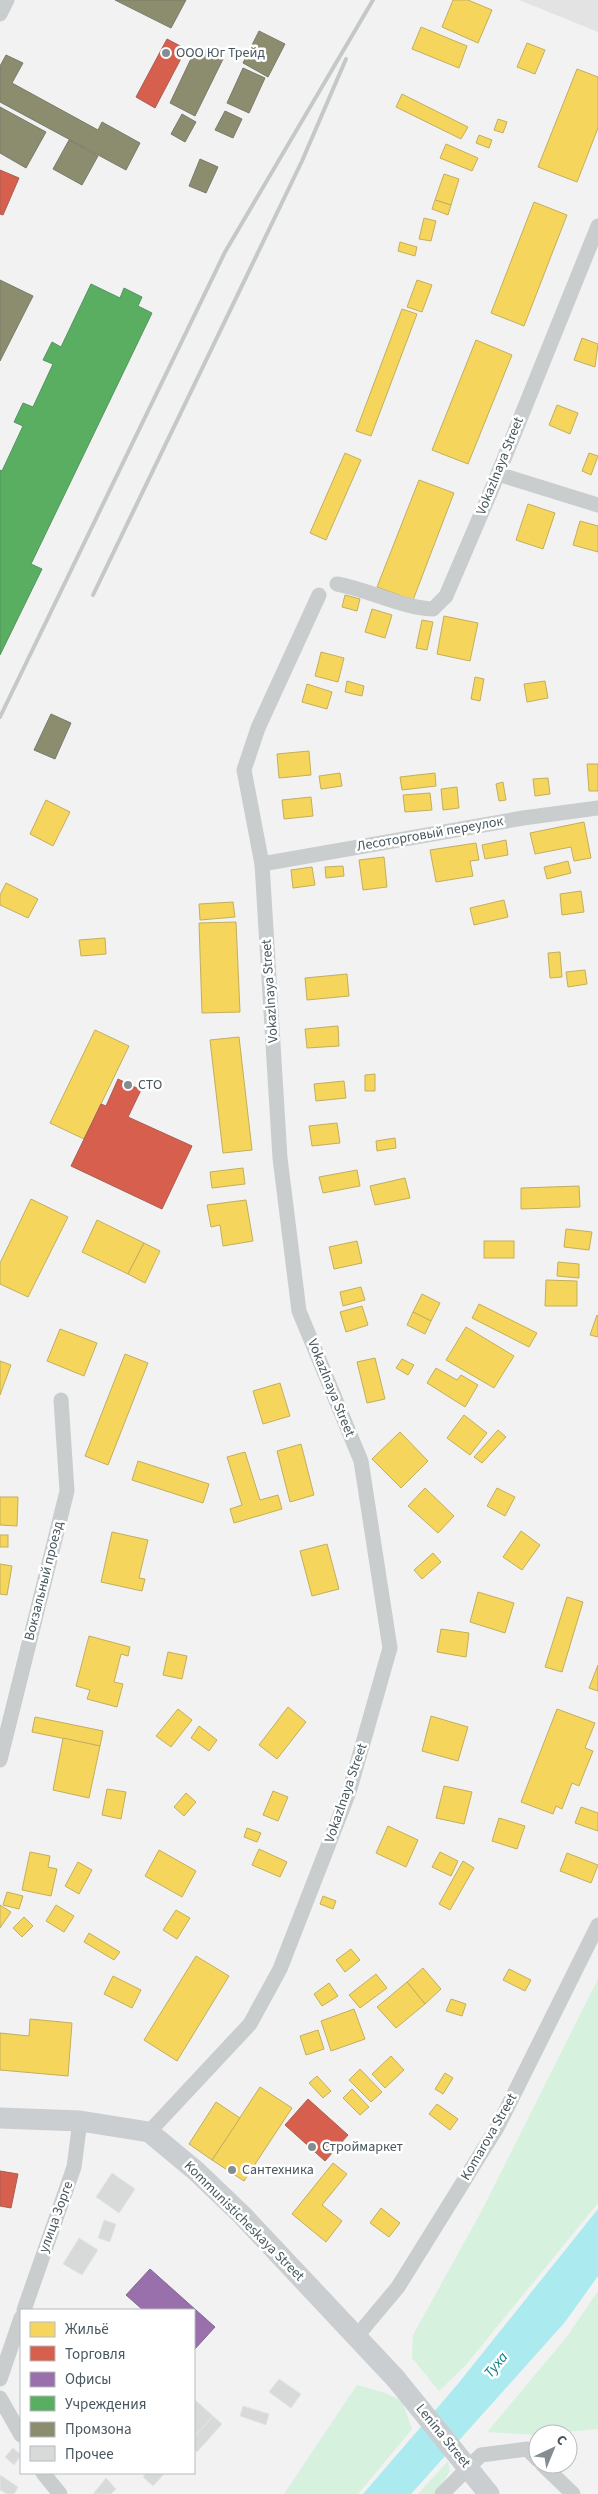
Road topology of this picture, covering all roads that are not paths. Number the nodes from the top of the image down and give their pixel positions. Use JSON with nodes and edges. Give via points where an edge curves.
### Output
{"nodes":[{"id":1,"x":7,"y":0,"type":"edge"},
{"id":2,"x":0,"y":14,"type":"edge"},
{"id":3,"x":598,"y":226,"type":"edge"},
{"id":4,"x":498,"y":474,"type":"junction"},
{"id":5,"x":598,"y":505,"type":"edge"},
{"id":6,"x":337,"y":584,"type":"dead end"},
{"id":7,"x":319,"y":595,"type":"dead end"},
{"id":8,"x":598,"y":808,"type":"edge"},
{"id":9,"x":262,"y":864,"type":"junction"},
{"id":10,"x":61,"y":1400,"type":"dead end"},
{"id":11,"x":0,"y":1760,"type":"edge"},
{"id":12,"x":598,"y":1924,"type":"edge"},
{"id":13,"x":0,"y":2118,"type":"edge"},
{"id":14,"x":80,"y":2121,"type":"junction"},
{"id":15,"x":149,"y":2132,"type":"junction"},
{"id":16,"x":24,"y":2309,"type":"edge"},
{"id":17,"x":20,"y":2321,"type":"edge"},
{"id":18,"x":357,"y":2336,"type":"junction"},
{"id":19,"x":0,"y":2379,"type":"edge"},
{"id":20,"x":396,"y":2379,"type":"joint"},
{"id":21,"x":0,"y":2398,"type":"edge"},
{"id":22,"x":20,"y":2433,"type":"edge"},
{"id":23,"x":528,"y":2450,"type":"edge"},
{"id":24,"x":44,"y":2474,"type":"edge"},
{"id":25,"x":552,"y":2474,"type":"edge"},
{"id":26,"x":60,"y":2494,"type":"edge"},
{"id":27,"x":442,"y":2494,"type":"edge"},
{"id":28,"x":489,"y":2494,"type":"edge"},
{"id":29,"x":573,"y":2494,"type":"edge"}],
"edges":[{"from":1,"to":2,"type":"street"},
{"from":3,"to":4,"type":"street","name":"Vokazlnaya Street"},
{"from":4,"to":5,"type":"street"},
{"from":4,"to":6,"type":"street","name":"Vokazlnaya Street","via":[[446,596],[433,609],[413,608],[358,588]]},
{"from":7,"to":9,"type":"street","name":"Vokazlnaya Street","via":[[258,728],[244,770]]},
{"from":8,"to":9,"type":"street","name":"Лесоторговый переулок"},
{"from":9,"to":15,"type":"street","name":"Vokazlnaya Street","via":[[280,1158],[299,1311],[361,1461],[390,1648],[349,1792],[280,1969],[250,2024]]},
{"from":10,"to":11,"type":"street","name":"Вокзальный проезд","via":[[67,1491]]},
{"from":12,"to":18,"type":"street","name":"Komarova Street","via":[[498,2126],[398,2287]]},
{"from":13,"to":14,"type":"main road"},
{"from":14,"to":15,"type":"main road"},
{"from":14,"to":16,"type":"street","name":"улица Зорге","via":[[74,2167]]},
{"from":15,"to":18,"type":"main road","name":"Kommunisticheskaya Street","via":[[196,2171]]},
{"from":17,"to":19,"type":"street"},
{"from":18,"to":20,"type":"main road","name":"Kommunisticheskaya Street"},
{"from":20,"to":28,"type":"main road","name":"Lenina Street","bridge":true},
{"from":21,"to":22,"type":"street"},
{"from":23,"to":27,"type":"street","via":[[481,2455]]},
{"from":24,"to":26,"type":"street"},
{"from":25,"to":29,"type":"street"}]}
